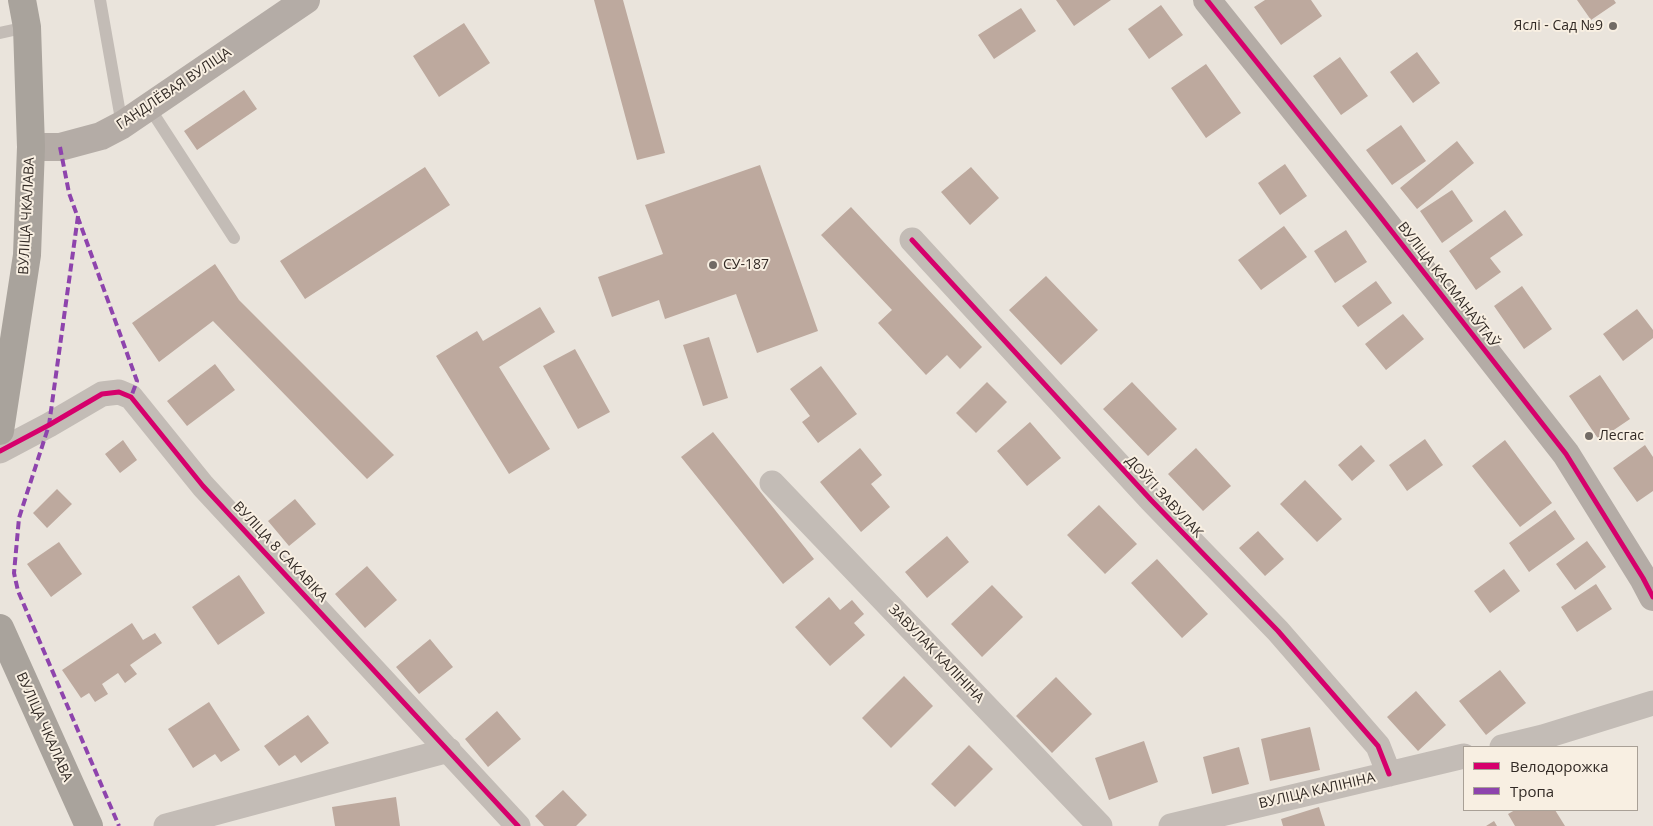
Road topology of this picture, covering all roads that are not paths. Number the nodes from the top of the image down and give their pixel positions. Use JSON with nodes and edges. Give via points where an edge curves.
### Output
{"nodes":[{"id":1,"x":22,"y":0,"type":"edge"},
{"id":2,"x":100,"y":0,"type":"edge"},
{"id":3,"x":306,"y":0,"type":"edge"},
{"id":4,"x":1208,"y":0,"type":"edge"},
{"id":5,"x":27,"y":27,"type":"junction"},
{"id":6,"x":0,"y":33,"type":"edge"},
{"id":7,"x":149,"y":107,"type":"junction"},
{"id":8,"x":122,"y":125,"type":"junction"},
{"id":9,"x":31,"y":147,"type":"junction"},
{"id":10,"x":234,"y":238,"type":"dead end"},
{"id":11,"x":912,"y":240,"type":"dead end"},
{"id":12,"x":0,"y":431,"type":"edge"},
{"id":13,"x":0,"y":450,"type":"edge"},
{"id":14,"x":772,"y":483,"type":"dead end"},
{"id":15,"x":1653,"y":597,"type":"edge"},
{"id":16,"x":0,"y":628,"type":"edge"},
{"id":17,"x":1653,"y":703,"type":"edge"},
{"id":18,"x":1506,"y":746,"type":"edge"},
{"id":19,"x":449,"y":750,"type":"junction"},
{"id":20,"x":1463,"y":756,"type":"edge"},
{"id":21,"x":1389,"y":774,"type":"junction"},
{"id":22,"x":89,"y":826,"type":"edge"},
{"id":23,"x":166,"y":826,"type":"edge"},
{"id":24,"x":518,"y":826,"type":"edge"},
{"id":25,"x":1100,"y":826,"type":"edge"},
{"id":26,"x":1171,"y":826,"type":"edge"}],
"edges":[{"from":1,"to":5,"type":"highway","name":"ВУЛІЦА ЧКАЛАВА"},
{"from":2,"to":8,"type":"lane"},
{"from":3,"to":7,"type":"street","name":"ГАНДЛЁВАЯ ВУЛІЦА"},
{"from":4,"to":15,"type":"street","name":"ВУЛІЦА КАСМАНАЎТАЎ","via":[[1566,454]]},
{"from":5,"to":6,"type":"lane"},
{"from":5,"to":9,"type":"highway","name":"ВУЛІЦА ЧКАЛАВА"},
{"from":7,"to":8,"type":"street","name":"ГАНДЛЁВАЯ ВУЛІЦА"},
{"from":7,"to":10,"type":"lane"},
{"from":8,"to":9,"type":"street","name":"ГАНДЛЁВАЯ ВУЛІЦА","via":[[101,136],[60,147]]},
{"from":9,"to":12,"type":"highway","name":"ВУЛІЦА ЧКАЛАВА","via":[[28,255]]},
{"from":11,"to":21,"type":"street","name":"ДОЎГІ ЗАВУЛАК","via":[[1151,500],[1278,631],[1378,746]]},
{"from":13,"to":19,"type":"street","name":"ВУЛІЦА 8 САКАВІКА","via":[[102,394],[119,392],[131,397],[203,486]]},
{"from":14,"to":25,"type":"street","name":"ЗАВУЛАК КАЛІНІНА"},
{"from":16,"to":22,"type":"highway","name":"ВУЛІЦА ЧКАЛАВА"},
{"from":17,"to":18,"type":"street"},
{"from":19,"to":23,"type":"street"},
{"from":19,"to":24,"type":"street","name":"ВУЛІЦА 8 САКАВІКА"},
{"from":20,"to":21,"type":"street","name":"ВУЛІЦА КАЛІНІНА"},
{"from":21,"to":26,"type":"street","name":"ВУЛІЦА КАЛІНІНА"}]}
